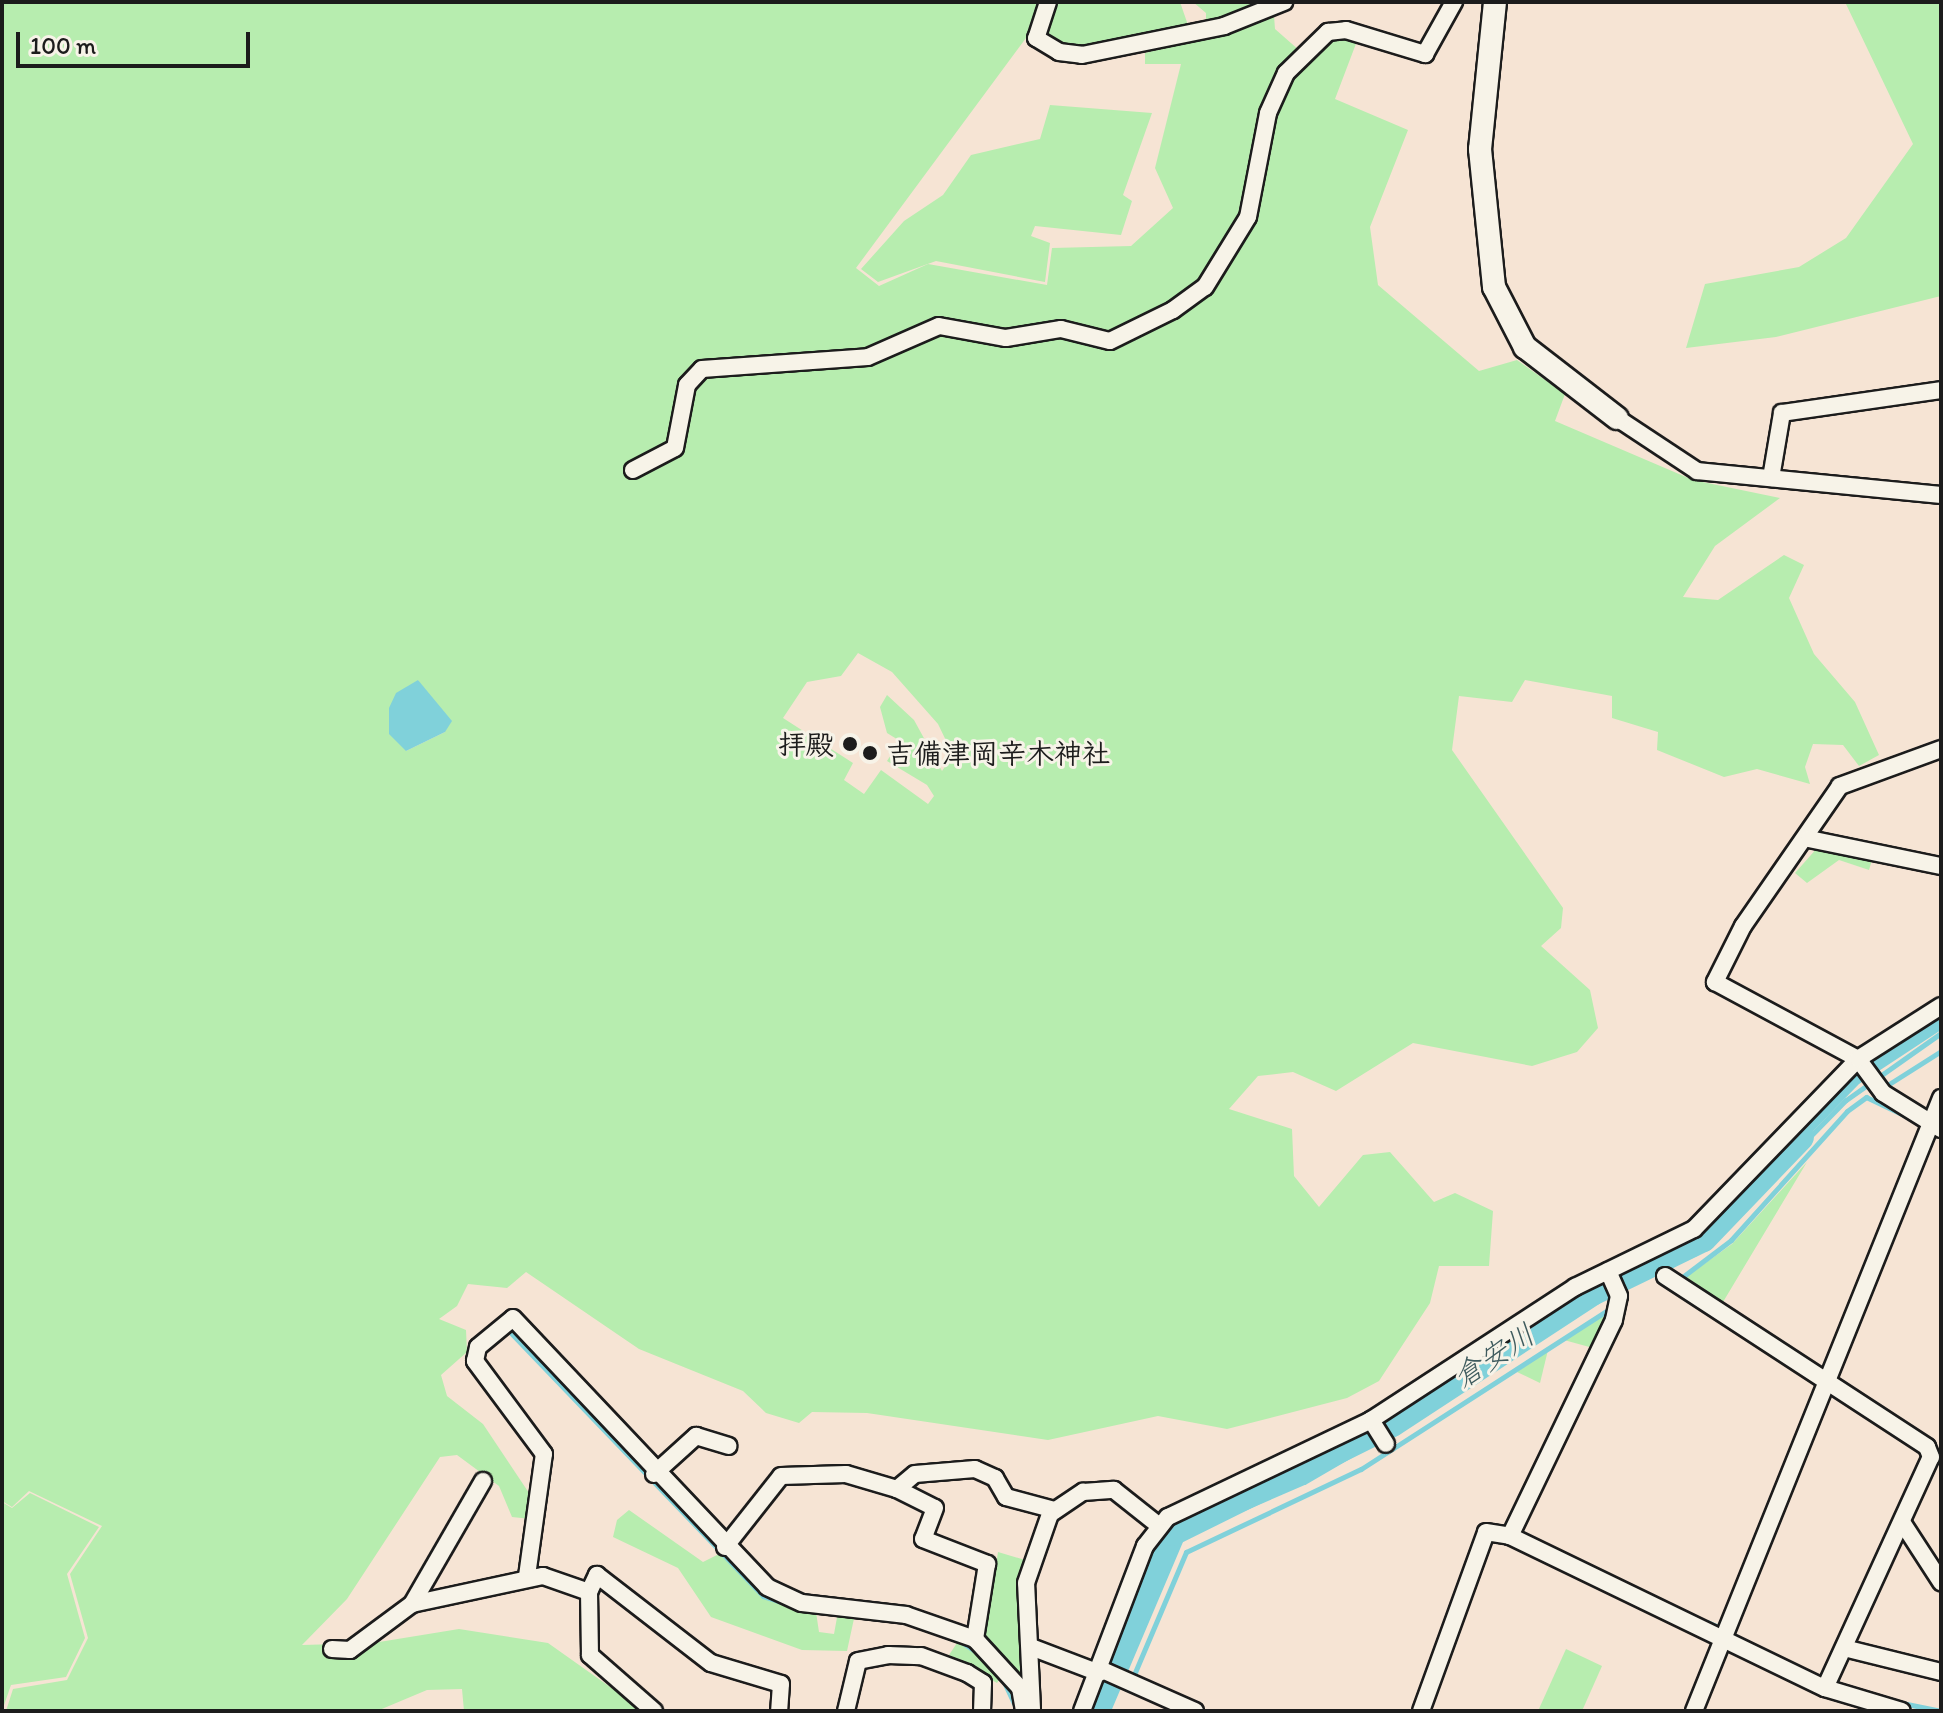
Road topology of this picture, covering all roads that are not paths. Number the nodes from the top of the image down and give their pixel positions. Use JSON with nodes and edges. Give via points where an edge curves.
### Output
{"nodes":[{"id":1,"x":1048,"y":2,"type":"edge"},
{"id":2,"x":1284,"y":2,"type":"edge"},
{"id":3,"x":1454,"y":2,"type":"edge"},
{"id":4,"x":1495,"y":2,"type":"edge"},
{"id":5,"x":1941,"y":390,"type":"edge"},
{"id":6,"x":1617,"y":418,"type":"joint"},
{"id":7,"x":633,"y":470,"type":"dead end"},
{"id":8,"x":1771,"y":478,"type":"junction"},
{"id":9,"x":1941,"y":495,"type":"edge"},
{"id":10,"x":1941,"y":749,"type":"edge"},
{"id":11,"x":1809,"y":839,"type":"junction"},
{"id":12,"x":1941,"y":866,"type":"edge"},
{"id":13,"x":1941,"y":1006,"type":"edge"},
{"id":14,"x":1861,"y":1061,"type":"junction"},
{"id":15,"x":1941,"y":1098,"type":"edge"},
{"id":16,"x":1936,"y":1126,"type":"edge"},
{"id":17,"x":1665,"y":1276,"type":"dead end"},
{"id":18,"x":1612,"y":1280,"type":"junction"},
{"id":19,"x":1825,"y":1383,"type":"junction"},
{"id":20,"x":1372,"y":1423,"type":"junction"},
{"id":21,"x":1385,"y":1442,"type":"dead end"},
{"id":22,"x":729,"y":1446,"type":"dead end"},
{"id":23,"x":1936,"y":1457,"type":"edge"},
{"id":24,"x":654,"y":1474,"type":"junction"},
{"id":25,"x":483,"y":1481,"type":"dead end"},
{"id":26,"x":897,"y":1489,"type":"junction"},
{"id":27,"x":1055,"y":1510,"type":"junction"},
{"id":28,"x":1902,"y":1522,"type":"junction"},
{"id":29,"x":1158,"y":1525,"type":"junction"},
{"id":30,"x":1510,"y":1536,"type":"junction"},
{"id":31,"x":725,"y":1547,"type":"junction"},
{"id":32,"x":527,"y":1576,"type":"junction"},
{"id":33,"x":1941,"y":1582,"type":"edge"},
{"id":34,"x":589,"y":1592,"type":"junction"},
{"id":35,"x":412,"y":1604,"type":"junction"},
{"id":36,"x":975,"y":1639,"type":"junction"},
{"id":37,"x":1722,"y":1639,"type":"junction"},
{"id":38,"x":1031,"y":1647,"type":"junction"},
{"id":39,"x":1844,"y":1648,"type":"junction"},
{"id":40,"x":332,"y":1649,"type":"dead end"},
{"id":41,"x":1941,"y":1672,"type":"edge"},
{"id":42,"x":1106,"y":1673,"type":"junction"},
{"id":43,"x":1825,"y":1688,"type":"junction"},
{"id":44,"x":654,"y":1711,"type":"edge"},
{"id":45,"x":779,"y":1711,"type":"edge"},
{"id":46,"x":846,"y":1711,"type":"edge"},
{"id":47,"x":982,"y":1711,"type":"edge"},
{"id":48,"x":1024,"y":1711,"type":"edge"},
{"id":49,"x":1032,"y":1711,"type":"edge"},
{"id":50,"x":1082,"y":1711,"type":"edge"},
{"id":51,"x":1195,"y":1711,"type":"edge"},
{"id":52,"x":1421,"y":1711,"type":"edge"},
{"id":53,"x":1694,"y":1711,"type":"edge"},
{"id":54,"x":1902,"y":1711,"type":"edge"}],
"edges":[{"from":1,"to":2,"type":"street","via":[[1036,38],[1059,52],[1082,55],[1224,26]]},
{"from":3,"to":7,"type":"street","via":[[1425,54],[1346,30],[1328,32],[1286,73],[1268,113],[1248,217],[1205,287],[1173,310],[1110,341],[1061,329],[1006,338],[939,326],[868,357],[702,369],[687,385],[675,448]]},
{"from":4,"to":6,"type":"street","via":[[1480,149],[1494,287],[1525,347]]},
{"from":5,"to":8,"type":"street","via":[[1782,413]]},
{"from":6,"to":8,"type":"street","via":[[1697,471]]},
{"from":8,"to":9,"type":"street"},
{"from":10,"to":11,"type":"street","via":[[1840,786]]},
{"from":11,"to":12,"type":"street"},
{"from":11,"to":14,"type":"street","via":[[1743,926],[1715,982]]},
{"from":13,"to":14,"type":"street"},
{"from":14,"to":16,"type":"street","via":[[1883,1093]]},
{"from":14,"to":18,"type":"street","via":[[1694,1229]]},
{"from":15,"to":16,"type":"street"},
{"from":16,"to":19,"type":"street"},
{"from":17,"to":19,"type":"street"},
{"from":18,"to":20,"type":"street"},
{"from":18,"to":30,"type":"street","via":[[1614,1320]]},
{"from":19,"to":23,"type":"street"},
{"from":19,"to":37,"type":"street"},
{"from":20,"to":21,"type":"street"},
{"from":20,"to":29,"type":"street"},
{"from":22,"to":24,"type":"street","via":[[696,1436]]},
{"from":23,"to":28,"type":"street"},
{"from":24,"to":31,"type":"street"},
{"from":24,"to":32,"type":"street","via":[[513,1318],[478,1347],[475,1361],[544,1454]]},
{"from":25,"to":35,"type":"street"},
{"from":26,"to":27,"type":"street","via":[[915,1474],[975,1469],[995,1478],[1006,1497]]},
{"from":26,"to":31,"type":"street","via":[[846,1474],[781,1476]]},
{"from":26,"to":36,"type":"street","via":[[935,1508],[923,1539],[987,1564]]},
{"from":27,"to":29,"type":"street","via":[[1083,1492],[1114,1490]]},
{"from":27,"to":38,"type":"street","via":[[1029,1561]]},
{"from":28,"to":33,"type":"street"},
{"from":28,"to":39,"type":"street"},
{"from":29,"to":42,"type":"street"},
{"from":30,"to":37,"type":"street"},
{"from":30,"to":52,"type":"street","via":[[1486,1532]]},
{"from":31,"to":36,"type":"street","via":[[783,1597],[906,1615]]},
{"from":32,"to":34,"type":"street"},
{"from":32,"to":35,"type":"street"},
{"from":34,"to":44,"type":"street","via":[[590,1655]]},
{"from":34,"to":45,"type":"street","via":[[597,1575],[711,1663],[781,1684]]},
{"from":35,"to":40,"type":"street","via":[[350,1650]]},
{"from":36,"to":48,"type":"street","via":[[1020,1688]]},
{"from":37,"to":43,"type":"street"},
{"from":37,"to":53,"type":"street"},
{"from":38,"to":42,"type":"street"},
{"from":38,"to":49,"type":"street"},
{"from":39,"to":41,"type":"street"},
{"from":39,"to":43,"type":"street"},
{"from":42,"to":50,"type":"street"},
{"from":42,"to":51,"type":"street"},
{"from":43,"to":54,"type":"street"},
{"from":46,"to":47,"type":"street","via":[[858,1661],[888,1655],[921,1656],[967,1673],[983,1683]]}]}
